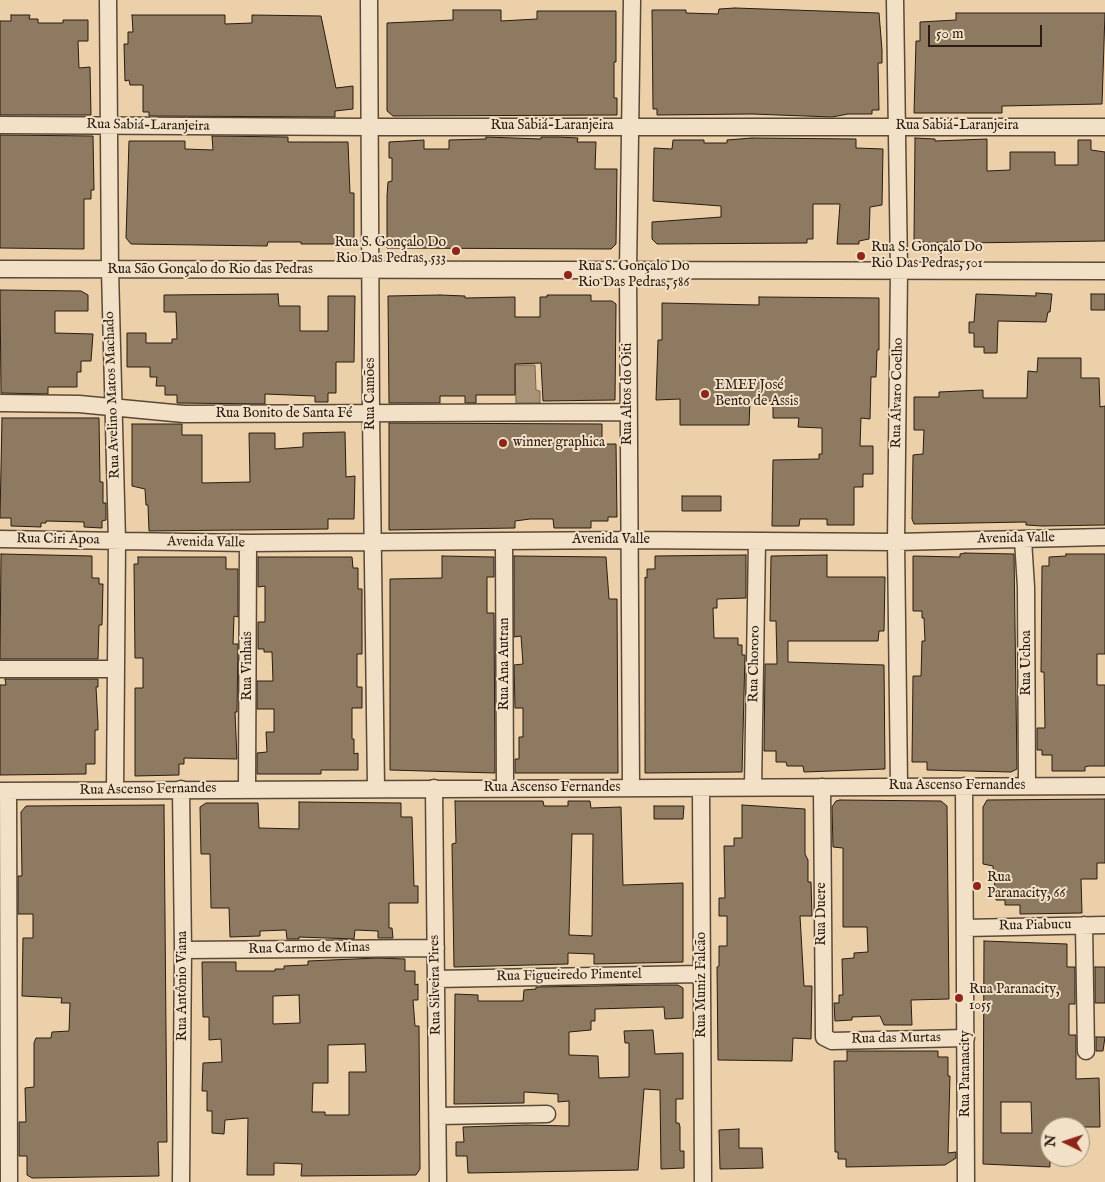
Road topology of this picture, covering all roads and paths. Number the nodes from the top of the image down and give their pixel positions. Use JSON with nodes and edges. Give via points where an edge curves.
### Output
{"nodes":[{"id":1,"x":108,"y":0,"type":"edge"},
{"id":2,"x":369,"y":0,"type":"edge"},
{"id":3,"x":632,"y":0,"type":"edge"},
{"id":4,"x":896,"y":0,"type":"edge"},
{"id":5,"x":0,"y":125,"type":"edge"},
{"id":6,"x":108,"y":125,"type":"junction"},
{"id":7,"x":630,"y":126,"type":"junction"},
{"id":8,"x":897,"y":126,"type":"junction"},
{"id":9,"x":370,"y":127,"type":"junction"},
{"id":10,"x":1105,"y":127,"type":"edge"},
{"id":11,"x":0,"y":269,"type":"edge"},
{"id":12,"x":110,"y":270,"type":"junction"},
{"id":13,"x":371,"y":270,"type":"junction"},
{"id":14,"x":628,"y":270,"type":"junction"},
{"id":15,"x":899,"y":270,"type":"junction"},
{"id":16,"x":1105,"y":271,"type":"edge"},
{"id":17,"x":0,"y":403,"type":"edge"},
{"id":18,"x":114,"y":407,"type":"junction"},
{"id":19,"x":628,"y":412,"type":"junction"},
{"id":20,"x":371,"y":414,"type":"junction"},
{"id":21,"x":1105,"y":537,"type":"edge"},
{"id":22,"x":0,"y":539,"type":"edge"},
{"id":23,"x":504,"y":540,"type":"junction"},
{"id":24,"x":630,"y":540,"type":"junction"},
{"id":25,"x":1023,"y":540,"type":"junction"},
{"id":26,"x":117,"y":541,"type":"junction"},
{"id":27,"x":757,"y":541,"type":"junction"},
{"id":28,"x":896,"y":542,"type":"junction"},
{"id":29,"x":248,"y":543,"type":"junction"},
{"id":30,"x":372,"y":543,"type":"junction"},
{"id":31,"x":0,"y":669,"type":"edge"},
{"id":32,"x":116,"y":669,"type":"junction"},
{"id":33,"x":899,"y":786,"type":"junction"},
{"id":34,"x":964,"y":786,"type":"junction"},
{"id":35,"x":1027,"y":786,"type":"junction"},
{"id":36,"x":1105,"y":786,"type":"edge"},
{"id":37,"x":631,"y":787,"type":"junction"},
{"id":38,"x":753,"y":787,"type":"junction"},
{"id":39,"x":822,"y":787,"type":"junction"},
{"id":40,"x":247,"y":788,"type":"junction"},
{"id":41,"x":376,"y":788,"type":"junction"},
{"id":42,"x":434,"y":788,"type":"junction"},
{"id":43,"x":505,"y":788,"type":"junction"},
{"id":44,"x":701,"y":788,"type":"junction"},
{"id":45,"x":181,"y":789,"type":"junction"},
{"id":46,"x":116,"y":790,"type":"junction"},
{"id":47,"x":4,"y":791,"type":"edge"},
{"id":48,"x":1084,"y":925,"type":"junction"},
{"id":49,"x":1105,"y":925,"type":"edge"},
{"id":50,"x":965,"y":928,"type":"junction"},
{"id":51,"x":436,"y":948,"type":"junction"},
{"id":52,"x":183,"y":950,"type":"junction"},
{"id":53,"x":702,"y":974,"type":"junction"},
{"id":54,"x":436,"y":979,"type":"junction"},
{"id":55,"x":966,"y":1038,"type":"junction"},
{"id":56,"x":826,"y":1039,"type":"joint"},
{"id":57,"x":1086,"y":1051,"type":"dead end"},
{"id":58,"x":548,"y":1114,"type":"dead end"},
{"id":59,"x":438,"y":1116,"type":"junction"},
{"id":60,"x":9,"y":1182,"type":"edge"},
{"id":61,"x":181,"y":1182,"type":"edge"},
{"id":62,"x":438,"y":1182,"type":"edge"},
{"id":63,"x":703,"y":1182,"type":"edge"},
{"id":64,"x":966,"y":1182,"type":"edge"}],
"edges":[{"from":1,"to":6,"type":"street","name":"Rua Avelino Matos Machado"},
{"from":2,"to":9,"type":"street","name":"Rua Camões"},
{"from":3,"to":7,"type":"street","name":"Rua Altos do Oiti"},
{"from":4,"to":8,"type":"street","name":"Rua Álvaro Coelho"},
{"from":5,"to":6,"type":"street","name":"Rua Sabiá-Laranjeira"},
{"from":6,"to":9,"type":"street","name":"Rua Sabiá-Laranjeira"},
{"from":6,"to":12,"type":"street","name":"Rua Avelino Matos Machado"},
{"from":7,"to":8,"type":"street","name":"Rua Sabiá-Laranjeira"},
{"from":7,"to":9,"type":"street","name":"Rua Sabiá-Laranjeira"},
{"from":7,"to":14,"type":"street","name":"Rua Altos do Oiti"},
{"from":8,"to":10,"type":"street","name":"Rua Sabiá-Laranjeira"},
{"from":8,"to":15,"type":"street","name":"Rua Álvaro Coelho"},
{"from":9,"to":13,"type":"street","name":"Rua Camões"},
{"from":11,"to":12,"type":"street","name":"Rua São Gonçalo do Rio das Pedras"},
{"from":12,"to":13,"type":"street","name":"Rua São Gonçalo do Rio das Pedras"},
{"from":12,"to":18,"type":"street","name":"Rua Avelino Matos Machado"},
{"from":13,"to":14,"type":"street","name":"Rua São Gonçalo do Rio das Pedras"},
{"from":13,"to":20,"type":"street","name":"Rua Camões"},
{"from":14,"to":15,"type":"street","name":"Rua São Gonçalo do Rio das Pedras"},
{"from":14,"to":19,"type":"street","name":"Rua Altos do Oiti"},
{"from":15,"to":16,"type":"street","name":"Rua São Gonçalo do Rio das Pedras"},
{"from":15,"to":28,"type":"street","name":"Rua Álvaro Coelho"},
{"from":17,"to":18,"type":"street","name":"Rua Bonito de Santa Fé"},
{"from":18,"to":20,"type":"street","name":"Rua Bonito de Santa Fé","via":[[184,414]]},
{"from":18,"to":26,"type":"street","name":"Rua Avelino Matos Machado"},
{"from":19,"to":20,"type":"street","name":"Rua Bonito de Santa Fé"},
{"from":19,"to":24,"type":"street","name":"Rua Altos do Oiti"},
{"from":20,"to":30,"type":"street","name":"Rua Camões"},
{"from":21,"to":25,"type":"street","name":"Avenida Valle"},
{"from":22,"to":26,"type":"street","name":"Rua Ciri Apoa"},
{"from":23,"to":24,"type":"street","name":"Avenida Valle"},
{"from":23,"to":30,"type":"street","name":"Avenida Valle"},
{"from":23,"to":43,"type":"street","name":"Rua Ana Autran"},
{"from":24,"to":27,"type":"street","name":"Avenida Valle"},
{"from":24,"to":37,"type":"street","name":"Rua Altos do Oiti"},
{"from":25,"to":28,"type":"street","name":"Avenida Valle"},
{"from":25,"to":35,"type":"street","name":"Rua Uchoa"},
{"from":26,"to":29,"type":"street","name":"Avenida Valle"},
{"from":26,"to":32,"type":"street","name":"Rua Avelino Matos Machado"},
{"from":27,"to":28,"type":"street","name":"Avenida Valle"},
{"from":27,"to":38,"type":"street","name":"Rua Chororo"},
{"from":28,"to":33,"type":"street","name":"Rua Álvaro Coelho"},
{"from":29,"to":30,"type":"street","name":"Avenida Valle"},
{"from":29,"to":40,"type":"street","name":"Rua Vinhais"},
{"from":30,"to":41,"type":"street","name":"Rua Camões"},
{"from":31,"to":32,"type":"street"},
{"from":32,"to":46,"type":"street","name":"Rua Avelino Matos Machado"},
{"from":33,"to":34,"type":"street","name":"Rua Ascenso Fernandes"},
{"from":33,"to":39,"type":"street","name":"Rua Ascenso Fernandes"},
{"from":34,"to":35,"type":"street","name":"Rua Ascenso Fernandes"},
{"from":34,"to":50,"type":"street","name":"Rua Paranacity"},
{"from":35,"to":36,"type":"street","name":"Rua Ascenso Fernandes"},
{"from":37,"to":43,"type":"street","name":"Rua Ascenso Fernandes"},
{"from":37,"to":44,"type":"street","name":"Rua Ascenso Fernandes"},
{"from":38,"to":39,"type":"street","name":"Rua Ascenso Fernandes"},
{"from":38,"to":44,"type":"street","name":"Rua Ascenso Fernandes"},
{"from":39,"to":56,"type":"street","name":"Rua Duere","via":[[822,1035]]},
{"from":40,"to":41,"type":"street","name":"Rua Ascenso Fernandes"},
{"from":40,"to":45,"type":"street","name":"Rua Ascenso Fernandes"},
{"from":41,"to":42,"type":"street","name":"Rua Ascenso Fernandes"},
{"from":42,"to":43,"type":"street","name":"Rua Ascenso Fernandes"},
{"from":42,"to":51,"type":"street","name":"Rua Silveira Pires"},
{"from":44,"to":53,"type":"street","name":"Rua Muniz Falcão"},
{"from":45,"to":46,"type":"street","name":"Rua Ascenso Fernandes"},
{"from":45,"to":52,"type":"street","name":"Rua Antônio Viana"},
{"from":46,"to":47,"type":"street","name":"Rua Ascenso Fernandes"},
{"from":47,"to":60,"type":"street"},
{"from":48,"to":49,"type":"street","name":"Rua Piabucu"},
{"from":48,"to":50,"type":"street","name":"Rua Piabucu"},
{"from":48,"to":57,"type":"street"},
{"from":50,"to":55,"type":"street","name":"Rua Paranacity"},
{"from":51,"to":52,"type":"street","name":"Rua Carmo de Minas"},
{"from":51,"to":54,"type":"street","name":"Rua Silveira Pires"},
{"from":52,"to":61,"type":"street","name":"Rua Antônio Viana"},
{"from":53,"to":54,"type":"street","name":"Rua Figueiredo Pimentel"},
{"from":53,"to":63,"type":"street","name":"Rua Muniz Falcão"},
{"from":54,"to":59,"type":"street","name":"Rua Silveira Pires"},
{"from":55,"to":56,"type":"street","name":"Rua das Murtas"},
{"from":55,"to":64,"type":"street","name":"Rua Paranacity"},
{"from":58,"to":59,"type":"street"},
{"from":59,"to":62,"type":"street","name":"Rua Silveira Pires"}]}
